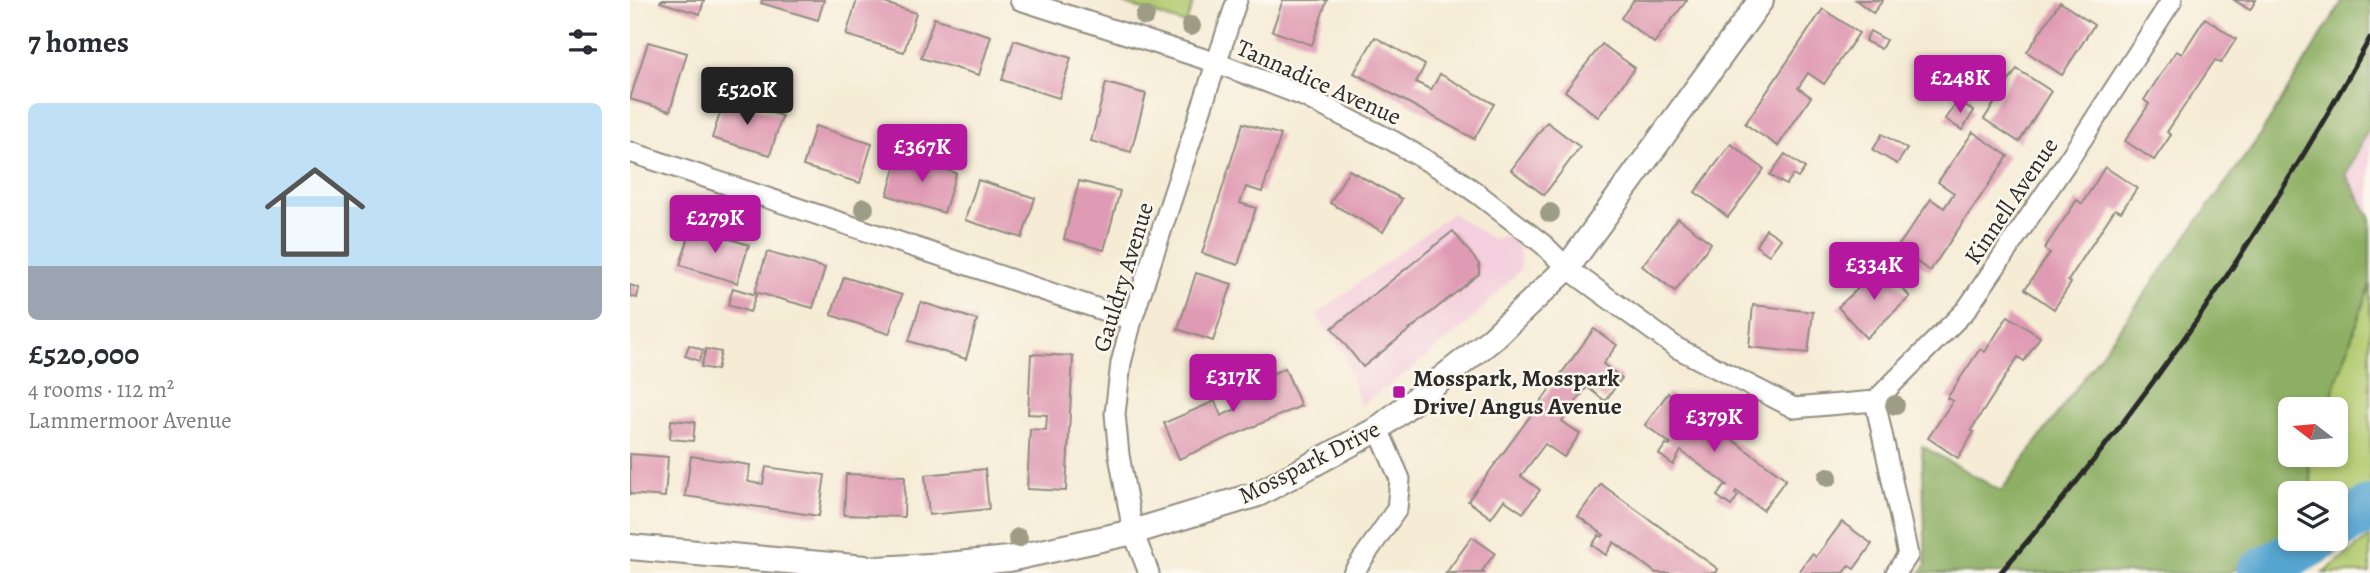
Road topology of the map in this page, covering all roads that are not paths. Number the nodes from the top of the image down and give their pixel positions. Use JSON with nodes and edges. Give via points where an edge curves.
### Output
{"nodes":[{"id":1,"x":1020,"y":0,"type":"edge"},
{"id":2,"x":1237,"y":0,"type":"edge"},
{"id":3,"x":1761,"y":0,"type":"edge"},
{"id":4,"x":2172,"y":0,"type":"edge"},
{"id":5,"x":1217,"y":62,"type":"junction"},
{"id":6,"x":630,"y":152,"type":"edge"},
{"id":7,"x":1567,"y":268,"type":"junction"},
{"id":8,"x":1132,"y":320,"type":"junction"},
{"id":9,"x":1875,"y":401,"type":"junction"},
{"id":10,"x":1378,"y":429,"type":"junction"},
{"id":11,"x":1133,"y":532,"type":"junction"},
{"id":12,"x":630,"y":547,"type":"edge"},
{"id":13,"x":1149,"y":573,"type":"edge"},
{"id":14,"x":1353,"y":573,"type":"edge"},
{"id":15,"x":1896,"y":573,"type":"edge"}],
"edges":[{"from":1,"to":5,"type":"street","name":"Tannadice Avenue"},
{"from":2,"to":5,"type":"street","name":"Gauldry Avenue"},
{"from":3,"to":7,"type":"street","name":"Mosspark Drive"},
{"from":4,"to":9,"type":"street","name":"Kinnell Avenue","via":[[1966,310]]},
{"from":5,"to":7,"type":"street","name":"Tannadice Avenue","via":[[1303,96],[1451,175],[1544,245]]},
{"from":5,"to":8,"type":"street","name":"Gauldry Avenue"},
{"from":6,"to":8,"type":"street"},
{"from":7,"to":9,"type":"street","via":[[1677,348],[1794,408]]},
{"from":7,"to":10,"type":"street","name":"Mosspark Drive","via":[[1492,339]]},
{"from":8,"to":11,"type":"street","name":"Gauldry Avenue","via":[[1115,414]]},
{"from":9,"to":15,"type":"street","via":[[1908,555]]},
{"from":10,"to":11,"type":"street","name":"Mosspark Drive","via":[[1258,494]]},
{"from":10,"to":14,"type":"street","via":[[1400,479],[1397,509]]},
{"from":11,"to":12,"type":"street","name":"Mosspark Drive","via":[[1009,559],[877,569]]},
{"from":11,"to":13,"type":"street","name":"Gauldry Avenue"}]}
